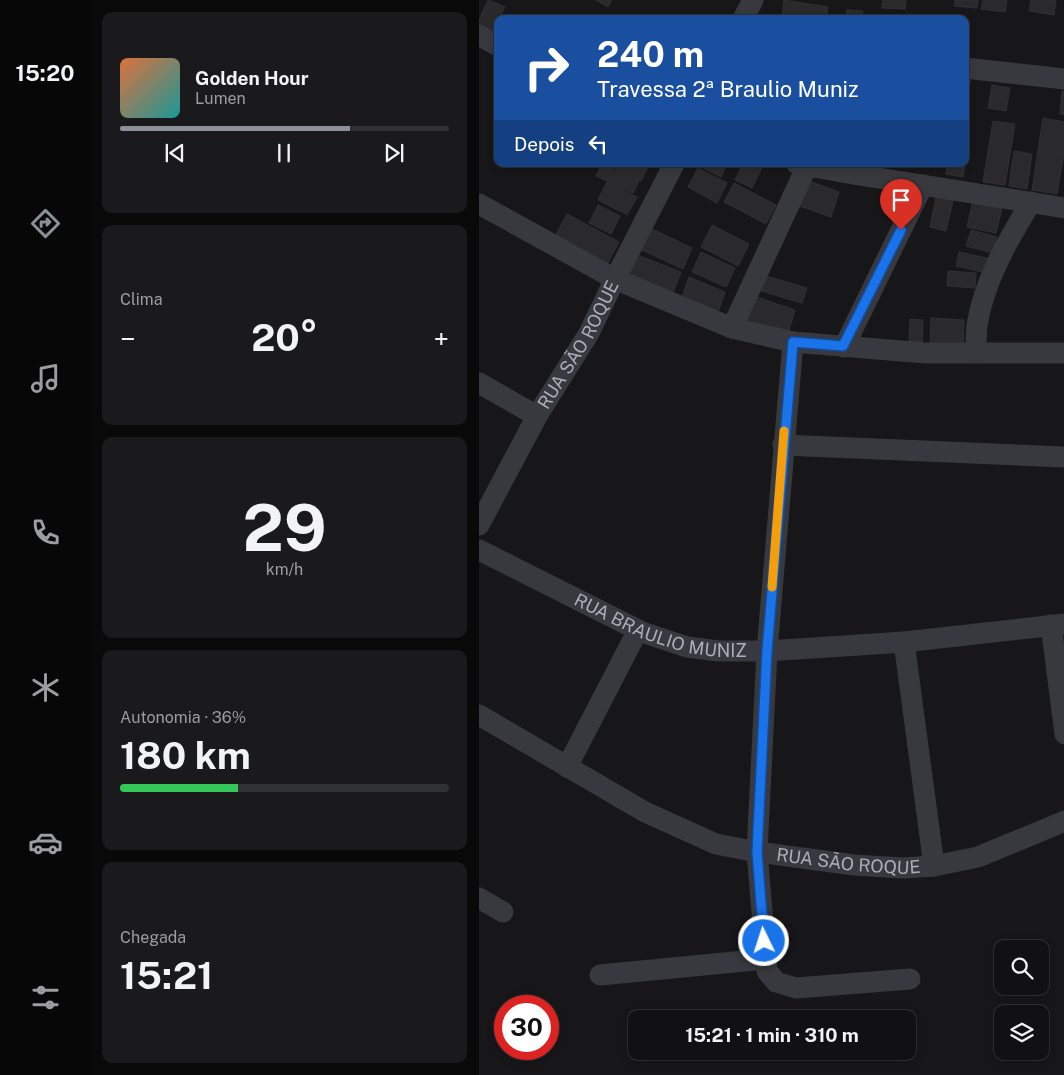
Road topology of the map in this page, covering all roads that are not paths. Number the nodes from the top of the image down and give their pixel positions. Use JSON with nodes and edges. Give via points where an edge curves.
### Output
{"nodes":[{"id":1,"x":479,"y":35,"type":"edge"},
{"id":2,"x":494,"y":44,"type":"edge"},
{"id":3,"x":969,"y":68,"type":"edge"},
{"id":4,"x":1064,"y":79,"type":"edge"},
{"id":5,"x":673,"y":167,"type":"edge"},
{"id":6,"x":801,"y":167,"type":"edge"},
{"id":7,"x":814,"y":167,"type":"edge"},
{"id":8,"x":923,"y":185,"type":"junction"},
{"id":9,"x":1031,"y":202,"type":"junction"},
{"id":10,"x":479,"y":204,"type":"edge"},
{"id":11,"x":1064,"y":208,"type":"edge"},
{"id":12,"x":615,"y":279,"type":"junction"},
{"id":13,"x":732,"y":328,"type":"junction"},
{"id":14,"x":793,"y":342,"type":"junction"},
{"id":15,"x":843,"y":346,"type":"junction"},
{"id":16,"x":976,"y":352,"type":"junction"},
{"id":17,"x":1064,"y":353,"type":"edge"},
{"id":18,"x":479,"y":384,"type":"edge"},
{"id":19,"x":537,"y":416,"type":"junction"},
{"id":20,"x":783,"y":445,"type":"junction"},
{"id":21,"x":1064,"y":457,"type":"edge"},
{"id":22,"x":479,"y":525,"type":"edge"},
{"id":23,"x":479,"y":550,"type":"edge"},
{"id":24,"x":1058,"y":625,"type":"edge"},
{"id":25,"x":638,"y":630,"type":"junction"},
{"id":26,"x":904,"y":642,"type":"junction"},
{"id":27,"x":767,"y":651,"type":"junction"},
{"id":28,"x":479,"y":715,"type":"edge"},
{"id":29,"x":1064,"y":734,"type":"edge"},
{"id":30,"x":567,"y":767,"type":"junction"},
{"id":31,"x":1064,"y":821,"type":"edge"},
{"id":32,"x":757,"y":852,"type":"junction"},
{"id":33,"x":934,"y":866,"type":"junction"},
{"id":34,"x":479,"y":898,"type":"edge"},
{"id":35,"x":503,"y":912,"type":"dead end"},
{"id":36,"x":765,"y":959,"type":"junction"},
{"id":37,"x":600,"y":975,"type":"dead end"},
{"id":38,"x":909,"y":979,"type":"dead end"}],
"edges":[{"from":1,"to":2,"type":"street"},
{"from":3,"to":4,"type":"street"},
{"from":5,"to":12,"type":"street","name":"RUA SÃO ROQUE"},
{"from":6,"to":13,"type":"street"},
{"from":7,"to":8,"type":"street"},
{"from":8,"to":9,"type":"street"},
{"from":8,"to":15,"type":"street"},
{"from":9,"to":11,"type":"street"},
{"from":9,"to":16,"type":"street","via":[[988,286],[977,326]]},
{"from":10,"to":12,"type":"street"},
{"from":12,"to":13,"type":"street"},
{"from":12,"to":19,"type":"street","name":"RUA SÃO ROQUE","via":[[589,333]]},
{"from":13,"to":14,"type":"street"},
{"from":14,"to":15,"type":"street"},
{"from":14,"to":20,"type":"street"},
{"from":15,"to":16,"type":"street","via":[[926,353]]},
{"from":16,"to":17,"type":"street"},
{"from":18,"to":19,"type":"street"},
{"from":19,"to":22,"type":"street","name":"RUA SÃO ROQUE"},
{"from":20,"to":21,"type":"street"},
{"from":20,"to":27,"type":"street"},
{"from":23,"to":25,"type":"street","name":"RUA BRAULIO MUNIZ"},
{"from":24,"to":26,"type":"street","name":"RUA BRAULIO MUNIZ"},
{"from":24,"to":29,"type":"street"},
{"from":25,"to":27,"type":"street","name":"RUA BRAULIO MUNIZ","via":[[687,647],[718,652]]},
{"from":25,"to":30,"type":"street"},
{"from":26,"to":27,"type":"street","name":"RUA BRAULIO MUNIZ"},
{"from":26,"to":33,"type":"street"},
{"from":27,"to":32,"type":"street"},
{"from":28,"to":30,"type":"street","name":"RUA SÃO ROQUE"},
{"from":30,"to":32,"type":"street","name":"RUA SÃO ROQUE","via":[[679,828],[716,844]]},
{"from":31,"to":33,"type":"street","name":"RUA SÃO ROQUE","via":[[978,857]]},
{"from":32,"to":33,"type":"street","name":"RUA SÃO ROQUE","via":[[854,865]]},
{"from":32,"to":36,"type":"street"},
{"from":34,"to":35,"type":"street"},
{"from":36,"to":37,"type":"street"},
{"from":36,"to":38,"type":"street","via":[[771,978],[796,988]]}]}
